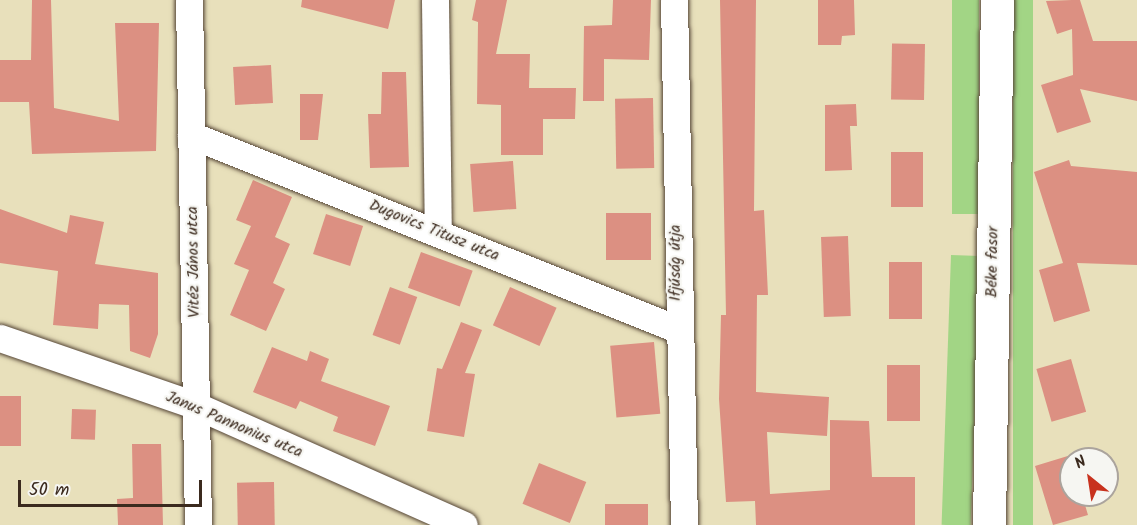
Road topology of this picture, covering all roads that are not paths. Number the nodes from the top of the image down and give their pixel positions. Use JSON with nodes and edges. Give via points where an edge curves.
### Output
{"nodes":[{"id":1,"x":189,"y":0,"type":"edge"},
{"id":2,"x":435,"y":0,"type":"edge"},
{"id":3,"x":675,"y":0,"type":"edge"},
{"id":4,"x":997,"y":0,"type":"edge"},
{"id":5,"x":191,"y":135,"type":"junction"},
{"id":6,"x":438,"y":233,"type":"junction"},
{"id":7,"x":677,"y":329,"type":"junction"},
{"id":8,"x":0,"y":338,"type":"edge"},
{"id":9,"x":197,"y":406,"type":"junction"},
{"id":10,"x":453,"y":523,"type":"edge"},
{"id":11,"x":198,"y":525,"type":"edge"},
{"id":12,"x":684,"y":525,"type":"edge"},
{"id":13,"x":989,"y":525,"type":"edge"}],
"edges":[{"from":1,"to":5,"type":"street","name":"Vitéz János utca"},
{"from":2,"to":6,"type":"street"},
{"from":3,"to":7,"type":"street","name":"Ifjúság útja"},
{"from":4,"to":13,"type":"street","name":"Béke fasor"},
{"from":5,"to":6,"type":"street","name":"Dugovics Titusz utca"},
{"from":5,"to":9,"type":"street","name":"Vitéz János utca"},
{"from":6,"to":7,"type":"street","name":"Dugovics Titusz utca"},
{"from":7,"to":12,"type":"street","name":"Ifjúság útja"},
{"from":8,"to":9,"type":"street","name":"Janus Pannonius utca"},
{"from":9,"to":10,"type":"street","name":"Janus Pannonius utca"},
{"from":9,"to":11,"type":"street","name":"Vitéz János utca"}]}
